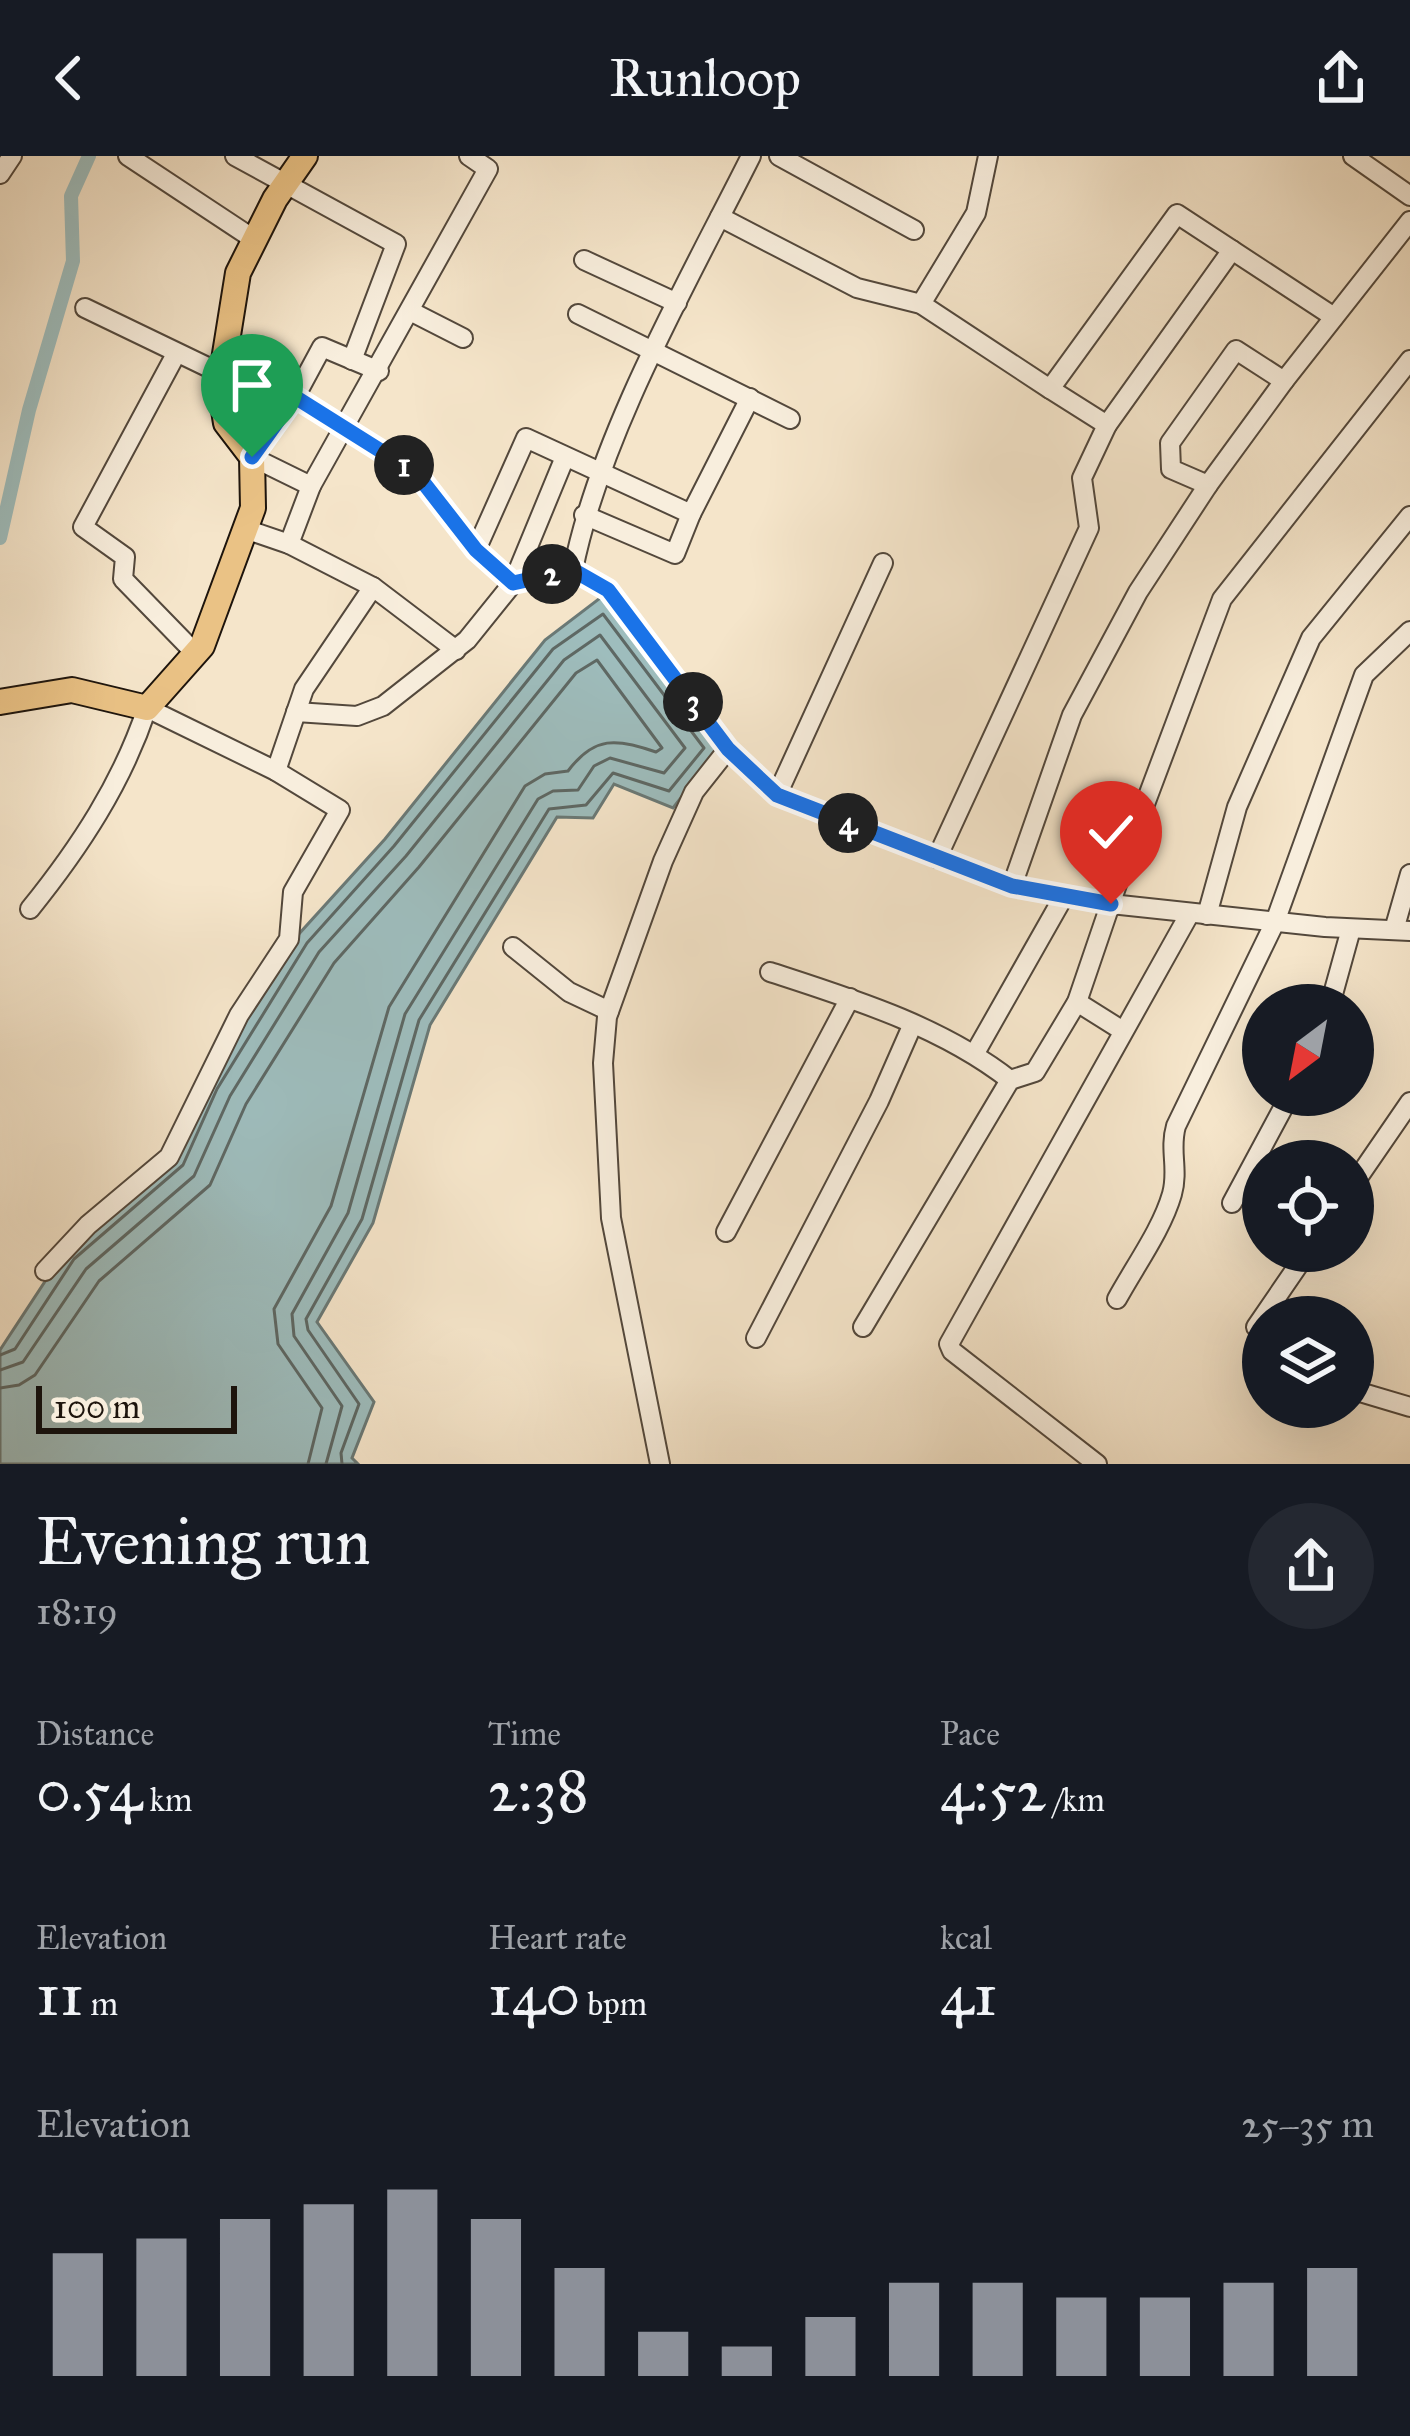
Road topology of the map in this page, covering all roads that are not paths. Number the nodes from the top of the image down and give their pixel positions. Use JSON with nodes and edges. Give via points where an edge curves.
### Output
{"nodes":[{"id":1,"x":12,"y":156,"type":"edge"},
{"id":2,"x":128,"y":156,"type":"edge"},
{"id":3,"x":235,"y":156,"type":"edge"},
{"id":4,"x":305,"y":156,"type":"edge"},
{"id":5,"x":470,"y":156,"type":"edge"},
{"id":6,"x":751,"y":156,"type":"edge"},
{"id":7,"x":779,"y":156,"type":"edge"},
{"id":8,"x":988,"y":156,"type":"edge"},
{"id":9,"x":1353,"y":156,"type":"edge"},
{"id":10,"x":0,"y":174,"type":"edge"},
{"id":11,"x":284,"y":185,"type":"junction"},
{"id":12,"x":1410,"y":196,"type":"edge"},
{"id":13,"x":720,"y":218,"type":"junction"},
{"id":14,"x":1410,"y":221,"type":"edge"},
{"id":15,"x":914,"y":230,"type":"dead end"},
{"id":16,"x":254,"y":240,"type":"junction"},
{"id":17,"x":1232,"y":250,"type":"junction"},
{"id":18,"x":584,"y":260,"type":"dead end"},
{"id":19,"x":677,"y":303,"type":"junction"},
{"id":20,"x":921,"y":304,"type":"junction"},
{"id":21,"x":86,"y":308,"type":"dead end"},
{"id":22,"x":410,"y":311,"type":"junction"},
{"id":23,"x":578,"y":314,"type":"dead end"},
{"id":24,"x":1334,"y":317,"type":"junction"},
{"id":25,"x":463,"y":338,"type":"dead end"},
{"id":26,"x":656,"y":349,"type":"junction"},
{"id":27,"x":176,"y":354,"type":"junction"},
{"id":28,"x":352,"y":360,"type":"junction"},
{"id":29,"x":1410,"y":360,"type":"edge"},
{"id":30,"x":379,"y":371,"type":"junction"},
{"id":31,"x":222,"y":374,"type":"junction"},
{"id":32,"x":1284,"y":381,"type":"junction"},
{"id":33,"x":1050,"y":389,"type":"junction"},
{"id":34,"x":295,"y":397,"type":"junction"},
{"id":35,"x":750,"y":398,"type":"junction"},
{"id":36,"x":790,"y":419,"type":"dead end"},
{"id":37,"x":344,"y":424,"type":"junction"},
{"id":38,"x":1107,"y":425,"type":"junction"},
{"id":39,"x":252,"y":457,"type":"junction"},
{"id":40,"x":566,"y":457,"type":"junction"},
{"id":41,"x":602,"y":474,"type":"junction"},
{"id":42,"x":1208,"y":485,"type":"junction"},
{"id":43,"x":311,"y":486,"type":"junction"},
{"id":44,"x":691,"y":514,"type":"junction"},
{"id":45,"x":584,"y":515,"type":"junction"},
{"id":46,"x":1410,"y":516,"type":"edge"},
{"id":47,"x":245,"y":530,"type":"junction"},
{"id":48,"x":289,"y":544,"type":"junction"},
{"id":49,"x":476,"y":550,"type":"junction"},
{"id":50,"x":883,"y":563,"type":"dead end"},
{"id":51,"x":573,"y":570,"type":"junction"},
{"id":52,"x":513,"y":583,"type":"junction"},
{"id":53,"x":374,"y":587,"type":"junction"},
{"id":54,"x":1410,"y":631,"type":"edge"},
{"id":55,"x":456,"y":650,"type":"junction"},
{"id":56,"x":195,"y":653,"type":"junction"},
{"id":57,"x":0,"y":702,"type":"edge"},
{"id":58,"x":147,"y":709,"type":"junction"},
{"id":59,"x":296,"y":712,"type":"junction"},
{"id":60,"x":728,"y":749,"type":"junction"},
{"id":61,"x":276,"y":771,"type":"junction"},
{"id":62,"x":777,"y":795,"type":"junction"},
{"id":63,"x":937,"y":859,"type":"junction"},
{"id":64,"x":1410,"y":874,"type":"edge"},
{"id":65,"x":1012,"y":886,"type":"junction"},
{"id":66,"x":1064,"y":896,"type":"junction"},
{"id":67,"x":1111,"y":904,"type":"junction"},
{"id":68,"x":30,"y":909,"type":"dead end"},
{"id":69,"x":1199,"y":914,"type":"junction"},
{"id":70,"x":1275,"y":922,"type":"junction"},
{"id":71,"x":1351,"y":929,"type":"junction"},
{"id":72,"x":1402,"y":931,"type":"edge"},
{"id":73,"x":513,"y":947,"type":"dead end"},
{"id":74,"x":770,"y":972,"type":"dead end"},
{"id":75,"x":1336,"y":984,"type":"edge"},
{"id":76,"x":850,"y":998,"type":"junction"},
{"id":77,"x":1077,"y":1002,"type":"junction"},
{"id":78,"x":609,"y":1011,"type":"junction"},
{"id":79,"x":912,"y":1026,"type":"junction"},
{"id":80,"x":1124,"y":1031,"type":"junction"},
{"id":81,"x":975,"y":1053,"type":"junction"},
{"id":82,"x":1010,"y":1080,"type":"junction"},
{"id":83,"x":1410,"y":1102,"type":"edge"},
{"id":84,"x":1279,"y":1116,"type":"edge"},
{"id":85,"x":1374,"y":1154,"type":"edge"},
{"id":86,"x":1232,"y":1203,"type":"dead end"},
{"id":87,"x":726,"y":1232,"type":"dead end"},
{"id":88,"x":45,"y":1271,"type":"dead end"},
{"id":89,"x":1118,"y":1299,"type":"dead end"},
{"id":90,"x":863,"y":1327,"type":"dead end"},
{"id":91,"x":756,"y":1338,"type":"dead end"},
{"id":92,"x":1374,"y":1396,"type":"edge"},
{"id":93,"x":1410,"y":1407,"type":"edge"},
{"id":94,"x":660,"y":1464,"type":"edge"},
{"id":95,"x":1096,"y":1464,"type":"edge"}],
"edges":[{"from":1,"to":10,"type":"street"},
{"from":2,"to":16,"type":"street"},
{"from":3,"to":11,"type":"street"},
{"from":4,"to":11,"type":"main road"},
{"from":5,"to":22,"type":"street","via":[[488,169]]},
{"from":6,"to":13,"type":"street"},
{"from":7,"to":15,"type":"street"},
{"from":8,"to":20,"type":"street","via":[[976,213]]},
{"from":9,"to":12,"type":"street"},
{"from":11,"to":16,"type":"main road"},
{"from":11,"to":28,"type":"street","via":[[396,244]]},
{"from":13,"to":19,"type":"street"},
{"from":13,"to":20,"type":"street","via":[[856,288]]},
{"from":14,"to":24,"type":"street"},
{"from":16,"to":31,"type":"main road","via":[[238,273]]},
{"from":17,"to":24,"type":"street"},
{"from":17,"to":33,"type":"street","via":[[1177,214]]},
{"from":17,"to":38,"type":"street"},
{"from":18,"to":19,"type":"street"},
{"from":19,"to":26,"type":"street"},
{"from":20,"to":33,"type":"street"},
{"from":21,"to":27,"type":"street"},
{"from":22,"to":25,"type":"street"},
{"from":22,"to":30,"type":"street"},
{"from":23,"to":26,"type":"street"},
{"from":24,"to":32,"type":"street"},
{"from":26,"to":35,"type":"street"},
{"from":26,"to":41,"type":"street"},
{"from":27,"to":31,"type":"street"},
{"from":27,"to":56,"type":"street","via":[[83,527],[124,557],[123,579]]},
{"from":28,"to":30,"type":"street"},
{"from":28,"to":34,"type":"street","via":[[322,347]]},
{"from":29,"to":67,"type":"street","via":[[1222,599]]},
{"from":30,"to":37,"type":"street"},
{"from":31,"to":39,"type":"main road","via":[[220,408]]},
{"from":32,"to":42,"type":"street"},
{"from":32,"to":42,"type":"street","via":[[1236,350],[1170,443],[1171,470]]},
{"from":33,"to":38,"type":"street"},
{"from":34,"to":37,"type":"street"},
{"from":34,"to":39,"type":"street"},
{"from":35,"to":36,"type":"street"},
{"from":35,"to":44,"type":"street"},
{"from":37,"to":43,"type":"street"},
{"from":37,"to":49,"type":"street","via":[[416,473]]},
{"from":38,"to":63,"type":"street","via":[[1082,478],[1088,528]]},
{"from":39,"to":43,"type":"street"},
{"from":39,"to":47,"type":"main road"},
{"from":40,"to":41,"type":"street"},
{"from":40,"to":49,"type":"street","via":[[526,438]]},
{"from":40,"to":52,"type":"street"},
{"from":41,"to":44,"type":"street"},
{"from":41,"to":45,"type":"street"},
{"from":42,"to":65,"type":"street","via":[[1072,715]]},
{"from":43,"to":48,"type":"street"},
{"from":44,"to":45,"type":"street","via":[[675,554]]},
{"from":45,"to":51,"type":"street"},
{"from":46,"to":69,"type":"street","via":[[1311,638]]},
{"from":47,"to":48,"type":"street"},
{"from":47,"to":56,"type":"main road"},
{"from":48,"to":53,"type":"street"},
{"from":49,"to":52,"type":"street"},
{"from":50,"to":62,"type":"street"},
{"from":51,"to":52,"type":"street"},
{"from":51,"to":60,"type":"street","via":[[608,590]]},
{"from":52,"to":55,"type":"street"},
{"from":53,"to":55,"type":"street"},
{"from":53,"to":59,"type":"street"},
{"from":54,"to":70,"type":"street","via":[[1364,675]]},
{"from":55,"to":59,"type":"street","via":[[357,716]]},
{"from":56,"to":58,"type":"main road"},
{"from":57,"to":58,"type":"main road","via":[[71,690]]},
{"from":58,"to":61,"type":"street"},
{"from":58,"to":68,"type":"street","via":[[129,764]]},
{"from":59,"to":61,"type":"street"},
{"from":60,"to":62,"type":"street"},
{"from":60,"to":78,"type":"street","via":[[694,792]]},
{"from":61,"to":88,"type":"street","via":[[340,810],[293,892],[289,939],[239,1015],[169,1156]]},
{"from":62,"to":63,"type":"street"},
{"from":63,"to":65,"type":"street"},
{"from":64,"to":72,"type":"street"},
{"from":65,"to":66,"type":"street"},
{"from":66,"to":67,"type":"street"},
{"from":66,"to":81,"type":"street"},
{"from":67,"to":69,"type":"street"},
{"from":67,"to":77,"type":"street"},
{"from":69,"to":70,"type":"street"},
{"from":69,"to":80,"type":"street"},
{"from":70,"to":71,"type":"street"},
{"from":70,"to":89,"type":"street","via":[[1176,1126],[1172,1196]]},
{"from":71,"to":72,"type":"street"},
{"from":71,"to":75,"type":"street"},
{"from":73,"to":78,"type":"street","via":[[569,992]]},
{"from":74,"to":76,"type":"street"},
{"from":76,"to":79,"type":"street"},
{"from":76,"to":87,"type":"street"},
{"from":77,"to":80,"type":"street"},
{"from":77,"to":82,"type":"street","via":[[1035,1072]]},
{"from":78,"to":94,"type":"street","via":[[603,1063],[611,1218]]},
{"from":79,"to":81,"type":"street"},
{"from":79,"to":91,"type":"street"},
{"from":80,"to":95,"type":"street","via":[[949,1344]]},
{"from":81,"to":82,"type":"street"},
{"from":82,"to":90,"type":"street"},
{"from":83,"to":85,"type":"street"},
{"from":84,"to":86,"type":"street"},
{"from":92,"to":93,"type":"street"}]}
